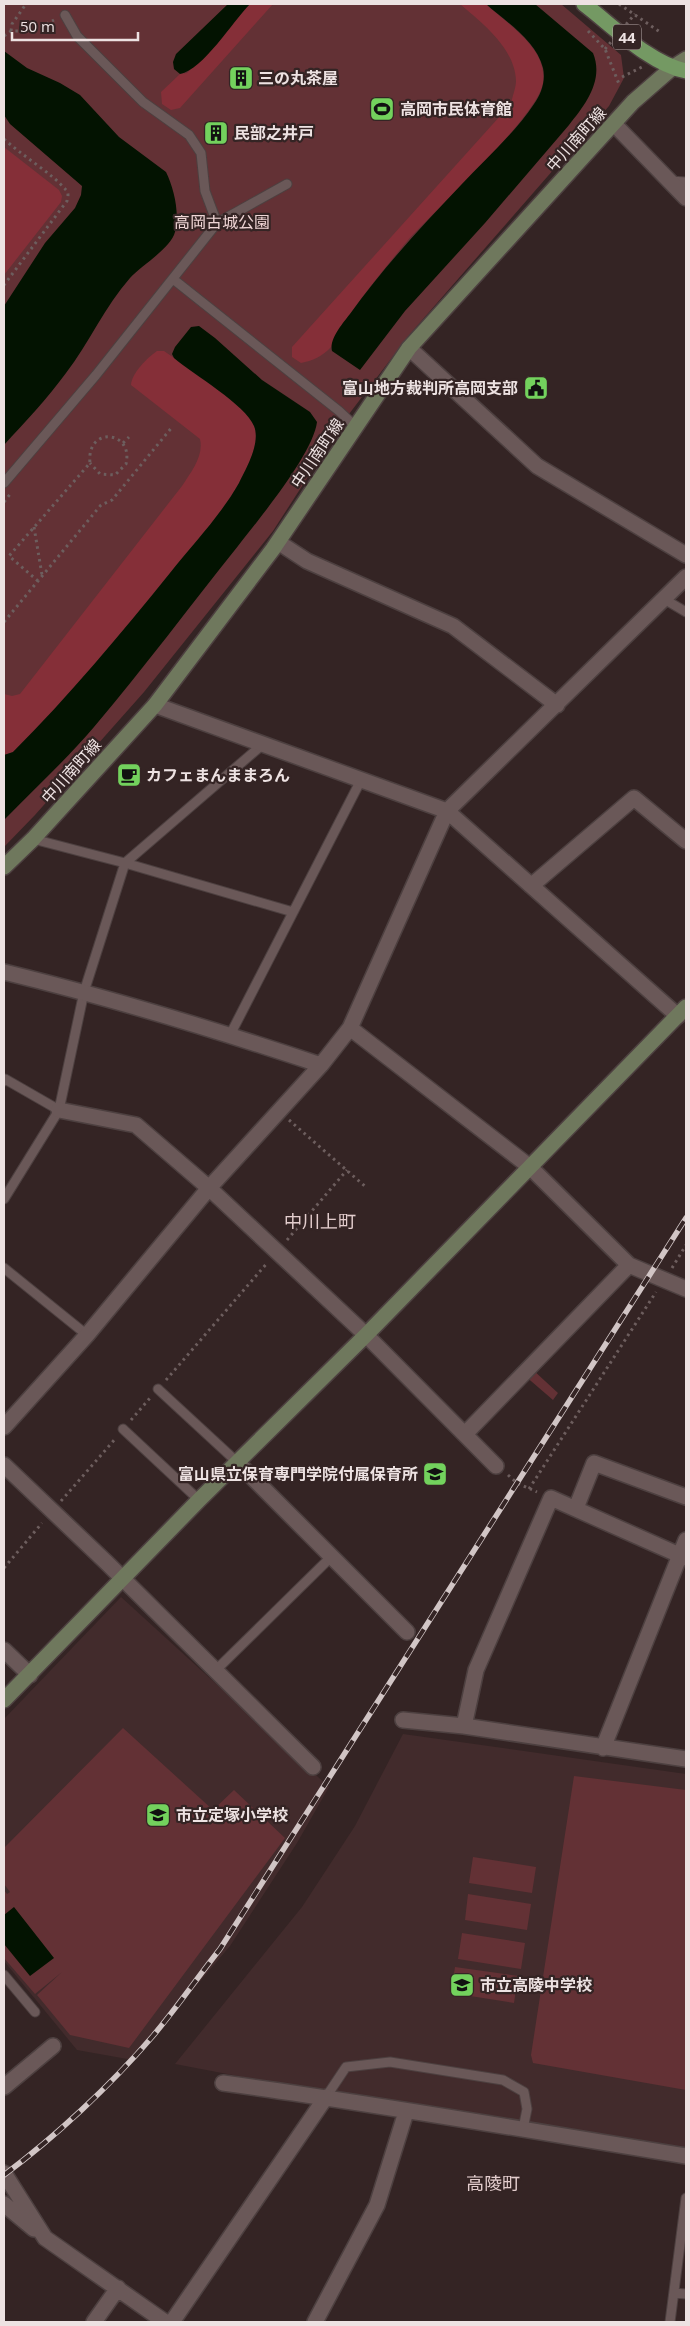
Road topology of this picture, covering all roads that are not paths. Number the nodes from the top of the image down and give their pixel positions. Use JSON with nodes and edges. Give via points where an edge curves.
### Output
{"nodes":[{"id":1,"x":584,"y":4,"type":"edge"},
{"id":2,"x":64,"y":15,"type":"road end"},
{"id":3,"x":686,"y":59,"type":"edge"},
{"id":4,"x":679,"y":70,"type":"edge"},
{"id":5,"x":614,"y":124,"type":"junction"},
{"id":6,"x":670,"y":180,"type":"junction"},
{"id":7,"x":686,"y":182,"type":"edge"},
{"id":8,"x":287,"y":184,"type":"dead end"},
{"id":9,"x":686,"y":198,"type":"edge"},
{"id":10,"x":217,"y":223,"type":"junction"},
{"id":11,"x":173,"y":279,"type":"junction"},
{"id":12,"x":409,"y":348,"type":"junction"},
{"id":13,"x":356,"y":427,"type":"junction"},
{"id":14,"x":4,"y":484,"type":"edge"},
{"id":15,"x":278,"y":542,"type":"junction"},
{"id":16,"x":686,"y":556,"type":"edge"},
{"id":17,"x":686,"y":577,"type":"edge"},
{"id":18,"x":664,"y":599,"type":"junction"},
{"id":19,"x":686,"y":612,"type":"edge"},
{"id":20,"x":155,"y":705,"type":"junction"},
{"id":21,"x":557,"y":705,"type":"junction"},
{"id":22,"x":262,"y":745,"type":"junction"},
{"id":23,"x":361,"y":780,"type":"junction"},
{"id":24,"x":447,"y":811,"type":"junction"},
{"id":25,"x":33,"y":839,"type":"junction"},
{"id":26,"x":686,"y":841,"type":"edge"},
{"id":27,"x":125,"y":863,"type":"junction"},
{"id":28,"x":4,"y":867,"type":"edge"},
{"id":29,"x":531,"y":886,"type":"junction"},
{"id":30,"x":293,"y":912,"type":"junction"},
{"id":31,"x":4,"y":972,"type":"edge"},
{"id":32,"x":84,"y":992,"type":"junction"},
{"id":33,"x":682,"y":1011,"type":"edge"},
{"id":34,"x":350,"y":1028,"type":"junction"},
{"id":35,"x":230,"y":1035,"type":"junction"},
{"id":36,"x":321,"y":1065,"type":"junction"},
{"id":37,"x":4,"y":1081,"type":"edge"},
{"id":38,"x":59,"y":1110,"type":"junction"},
{"id":39,"x":530,"y":1167,"type":"junction"},
{"id":40,"x":209,"y":1188,"type":"junction"},
{"id":41,"x":4,"y":1199,"type":"edge"},
{"id":42,"x":629,"y":1265,"type":"junction"},
{"id":43,"x":4,"y":1268,"type":"edge"},
{"id":44,"x":686,"y":1290,"type":"edge"},
{"id":45,"x":87,"y":1335,"type":"junction"},
{"id":46,"x":366,"y":1335,"type":"junction"},
{"id":47,"x":158,"y":1389,"type":"road end"},
{"id":48,"x":4,"y":1427,"type":"edge"},
{"id":49,"x":123,"y":1429,"type":"road end"},
{"id":50,"x":465,"y":1434,"type":"junction"},
{"id":51,"x":237,"y":1462,"type":"junction"},
{"id":52,"x":4,"y":1465,"type":"edge"},
{"id":53,"x":496,"y":1466,"type":"road end"},
{"id":54,"x":686,"y":1497,"type":"edge"},
{"id":55,"x":199,"y":1500,"type":"junction"},
{"id":56,"x":576,"y":1508,"type":"junction"},
{"id":57,"x":686,"y":1540,"type":"edge"},
{"id":58,"x":332,"y":1557,"type":"junction"},
{"id":59,"x":683,"y":1557,"type":"edge"},
{"id":60,"x":123,"y":1579,"type":"junction"},
{"id":61,"x":407,"y":1632,"type":"dead end"},
{"id":62,"x":4,"y":1650,"type":"edge"},
{"id":63,"x":215,"y":1670,"type":"junction"},
{"id":64,"x":30,"y":1675,"type":"junction"},
{"id":65,"x":4,"y":1700,"type":"edge"},
{"id":66,"x":403,"y":1720,"type":"dead end"},
{"id":67,"x":464,"y":1726,"type":"junction"},
{"id":68,"x":602,"y":1748,"type":"junction"},
{"id":69,"x":686,"y":1759,"type":"edge"},
{"id":70,"x":313,"y":1767,"type":"dead end"},
{"id":71,"x":4,"y":1975,"type":"edge"},
{"id":72,"x":35,"y":2012,"type":"dead end"},
{"id":73,"x":53,"y":2046,"type":"dead end"},
{"id":74,"x":223,"y":2083,"type":"dead end"},
{"id":75,"x":4,"y":2087,"type":"edge"},
{"id":76,"x":326,"y":2097,"type":"junction"},
{"id":77,"x":406,"y":2112,"type":"junction"},
{"id":78,"x":523,"y":2129,"type":"junction"},
{"id":79,"x":686,"y":2156,"type":"edge"},
{"id":80,"x":4,"y":2173,"type":"edge"},
{"id":81,"x":686,"y":2198,"type":"edge"},
{"id":82,"x":4,"y":2204,"type":"edge"},
{"id":83,"x":45,"y":2238,"type":"junction"},
{"id":84,"x":118,"y":2288,"type":"junction"},
{"id":85,"x":674,"y":2293,"type":"junction"},
{"id":86,"x":686,"y":2294,"type":"edge"},
{"id":87,"x":94,"y":2322,"type":"edge"},
{"id":88,"x":165,"y":2322,"type":"edge"},
{"id":89,"x":172,"y":2322,"type":"edge"},
{"id":90,"x":315,"y":2322,"type":"edge"},
{"id":91,"x":670,"y":2322,"type":"edge"}],
"edges":[{"from":1,"to":4,"type":"main road","number":"44","via":[[656,59]]},
{"from":2,"to":10,"type":"lane","via":[[77,36],[143,102],[189,135],[201,153],[205,191]]},
{"from":3,"to":4,"type":"main road","name":"中川南町線"},
{"from":4,"to":5,"type":"main road","name":"中川南町線","via":[[633,102]]},
{"from":5,"to":6,"type":"street"},
{"from":5,"to":12,"type":"main road","name":"中川南町線"},
{"from":6,"to":7,"type":"lane"},
{"from":6,"to":9,"type":"street"},
{"from":8,"to":10,"type":"lane"},
{"from":10,"to":11,"type":"lane"},
{"from":11,"to":13,"type":"lane"},
{"from":11,"to":14,"type":"lane"},
{"from":12,"to":13,"type":"main road","name":"中川南町線"},
{"from":12,"to":16,"type":"street","via":[[537,466]]},
{"from":13,"to":15,"type":"main road","name":"中川南町線"},
{"from":15,"to":20,"type":"main road","name":"中川南町線"},
{"from":15,"to":21,"type":"street","via":[[307,561],[452,626]]},
{"from":17,"to":18,"type":"street"},
{"from":18,"to":19,"type":"lane"},
{"from":18,"to":21,"type":"street"},
{"from":20,"to":22,"type":"street"},
{"from":20,"to":25,"type":"main road","name":"中川南町線"},
{"from":21,"to":24,"type":"street"},
{"from":22,"to":23,"type":"street"},
{"from":22,"to":27,"type":"lane"},
{"from":23,"to":24,"type":"street"},
{"from":23,"to":30,"type":"lane"},
{"from":24,"to":29,"type":"street"},
{"from":24,"to":34,"type":"street"},
{"from":25,"to":27,"type":"lane"},
{"from":25,"to":28,"type":"main road","name":"中川南町線"},
{"from":26,"to":29,"type":"street","via":[[634,798]]},
{"from":27,"to":30,"type":"lane"},
{"from":27,"to":32,"type":"lane"},
{"from":29,"to":33,"type":"street"},
{"from":30,"to":35,"type":"lane"},
{"from":31,"to":32,"type":"street"},
{"from":32,"to":35,"type":"street"},
{"from":32,"to":38,"type":"lane"},
{"from":33,"to":39,"type":"main road"},
{"from":34,"to":36,"type":"street"},
{"from":34,"to":39,"type":"street"},
{"from":35,"to":36,"type":"street"},
{"from":36,"to":40,"type":"street"},
{"from":37,"to":38,"type":"lane"},
{"from":38,"to":40,"type":"street","via":[[136,1124]]},
{"from":38,"to":41,"type":"lane"},
{"from":39,"to":42,"type":"street"},
{"from":39,"to":46,"type":"main road"},
{"from":40,"to":45,"type":"street"},
{"from":40,"to":46,"type":"street"},
{"from":42,"to":44,"type":"street"},
{"from":42,"to":50,"type":"street"},
{"from":43,"to":45,"type":"lane"},
{"from":45,"to":48,"type":"street"},
{"from":46,"to":50,"type":"street"},
{"from":46,"to":51,"type":"main road"},
{"from":47,"to":51,"type":"lane"},
{"from":49,"to":55,"type":"lane"},
{"from":50,"to":53,"type":"street"},
{"from":51,"to":55,"type":"main road"},
{"from":51,"to":58,"type":"street"},
{"from":52,"to":60,"type":"street"},
{"from":54,"to":56,"type":"street","via":[[594,1463]]},
{"from":55,"to":60,"type":"main road"},
{"from":56,"to":59,"type":"street"},
{"from":56,"to":67,"type":"street","via":[[551,1498],[476,1670]]},
{"from":57,"to":59,"type":"street"},
{"from":58,"to":61,"type":"street"},
{"from":58,"to":63,"type":"lane"},
{"from":59,"to":68,"type":"street"},
{"from":60,"to":63,"type":"street"},
{"from":60,"to":64,"type":"main road"},
{"from":62,"to":64,"type":"street"},
{"from":63,"to":70,"type":"street","via":[[287,1746]]},
{"from":64,"to":65,"type":"main road"},
{"from":66,"to":67,"type":"street"},
{"from":67,"to":68,"type":"street"},
{"from":68,"to":69,"type":"street"},
{"from":71,"to":72,"type":"lane"},
{"from":73,"to":75,"type":"street"},
{"from":74,"to":76,"type":"street"},
{"from":76,"to":77,"type":"street"},
{"from":76,"to":78,"type":"lane","via":[[346,2067],[390,2062],[504,2080],[524,2092],[527,2109]]},
{"from":76,"to":89,"type":"street"},
{"from":77,"to":78,"type":"street"},
{"from":77,"to":90,"type":"street","via":[[377,2206]]},
{"from":78,"to":79,"type":"street"},
{"from":80,"to":83,"type":"street"},
{"from":81,"to":85,"type":"lane"},
{"from":82,"to":83,"type":"street"},
{"from":83,"to":84,"type":"street"},
{"from":84,"to":87,"type":"street"},
{"from":84,"to":88,"type":"street"},
{"from":85,"to":86,"type":"lane"},
{"from":85,"to":91,"type":"lane"}]}
